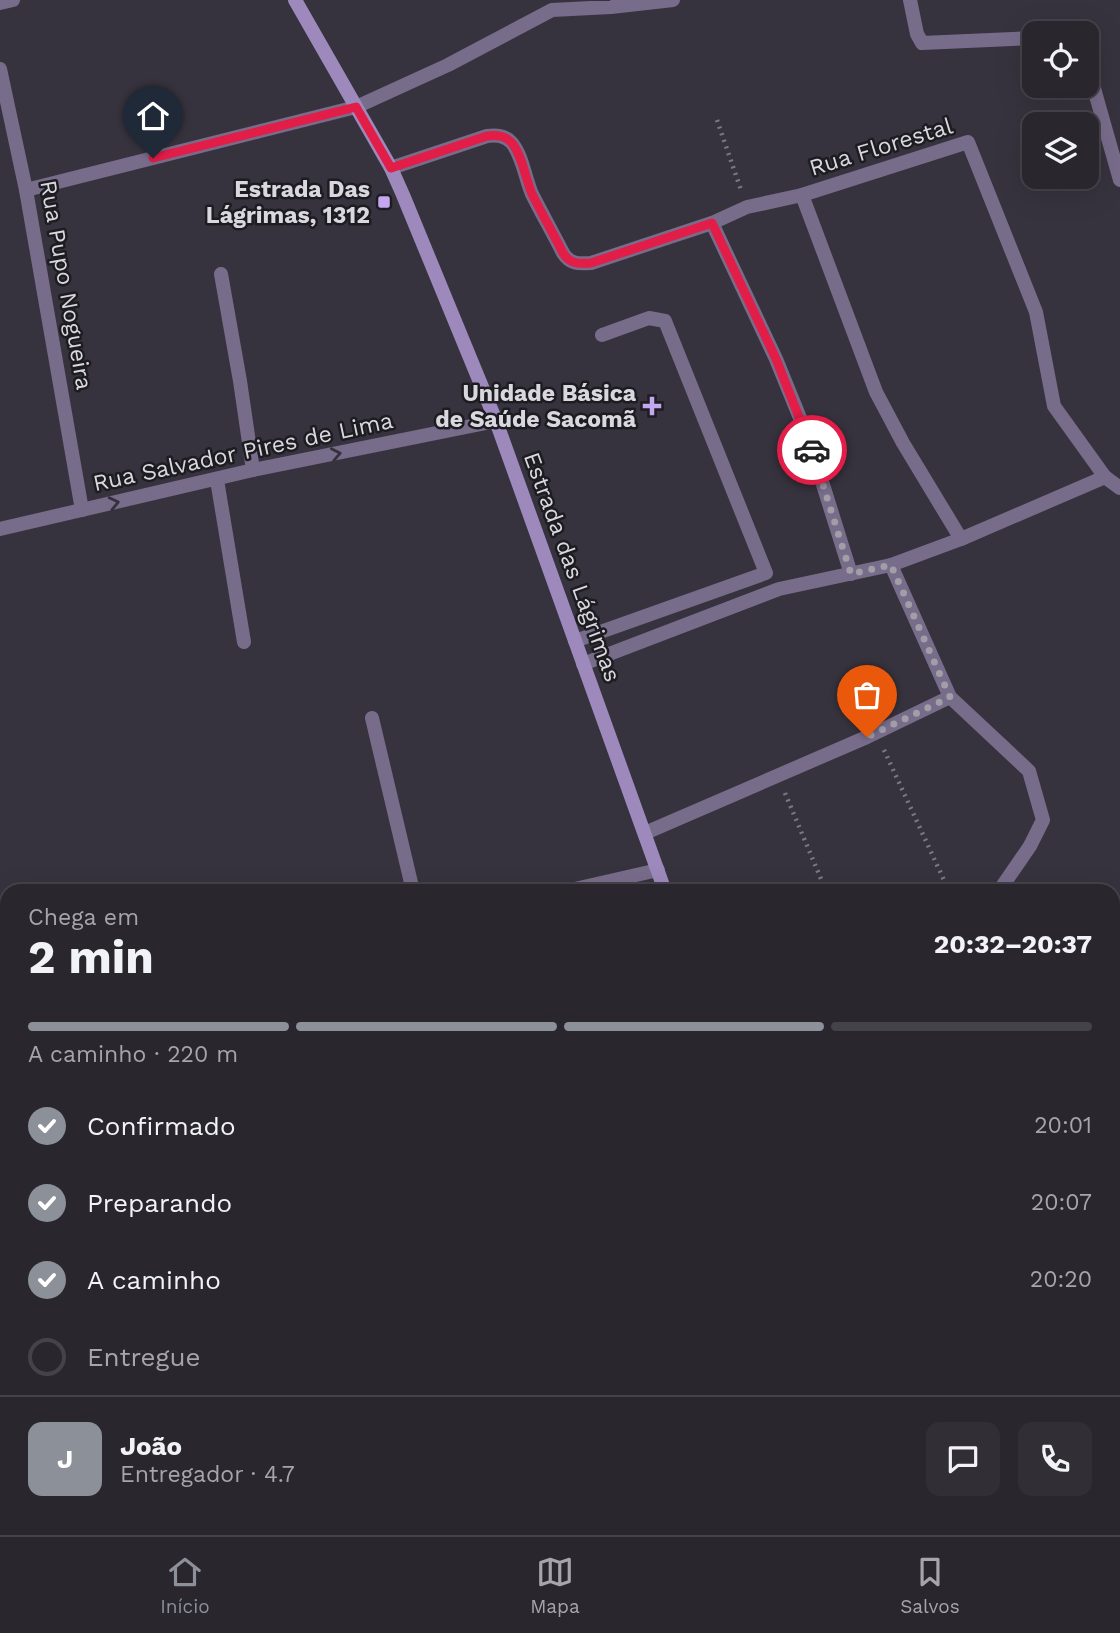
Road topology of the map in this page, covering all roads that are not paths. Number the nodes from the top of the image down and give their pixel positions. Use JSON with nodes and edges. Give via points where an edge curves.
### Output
{"nodes":[{"id":1,"x":13,"y":0,"type":"edge"},
{"id":2,"x":295,"y":0,"type":"edge"},
{"id":3,"x":673,"y":0,"type":"edge"},
{"id":4,"x":910,"y":0,"type":"edge"},
{"id":5,"x":0,"y":3,"type":"edge"},
{"id":6,"x":552,"y":5,"type":"edge"},
{"id":7,"x":1022,"y":39,"type":"edge"},
{"id":8,"x":0,"y":69,"type":"edge"},
{"id":9,"x":1097,"y":98,"type":"edge"},
{"id":10,"x":356,"y":107,"type":"junction"},
{"id":11,"x":391,"y":168,"type":"junction"},
{"id":12,"x":1120,"y":180,"type":"edge"},
{"id":13,"x":26,"y":190,"type":"junction"},
{"id":14,"x":802,"y":195,"type":"junction"},
{"id":15,"x":712,"y":223,"type":"junction"},
{"id":16,"x":221,"y":274,"type":"dead end"},
{"id":17,"x":602,"y":335,"type":"dead end"},
{"id":18,"x":496,"y":421,"type":"junction"},
{"id":19,"x":253,"y":470,"type":"junction"},
{"id":20,"x":1105,"y":477,"type":"junction"},
{"id":21,"x":217,"y":480,"type":"junction"},
{"id":22,"x":1120,"y":488,"type":"edge"},
{"id":23,"x":82,"y":510,"type":"junction"},
{"id":24,"x":0,"y":529,"type":"edge"},
{"id":25,"x":961,"y":539,"type":"junction"},
{"id":26,"x":891,"y":565,"type":"junction"},
{"id":27,"x":851,"y":574,"type":"junction"},
{"id":28,"x":575,"y":641,"type":"junction"},
{"id":29,"x":244,"y":642,"type":"dead end"},
{"id":30,"x":583,"y":664,"type":"junction"},
{"id":31,"x":950,"y":697,"type":"junction"},
{"id":32,"x":372,"y":718,"type":"dead end"},
{"id":33,"x":645,"y":833,"type":"junction"},
{"id":34,"x":658,"y":870,"type":"junction"},
{"id":35,"x":411,"y":884,"type":"edge"},
{"id":36,"x":597,"y":884,"type":"edge"},
{"id":37,"x":663,"y":884,"type":"edge"},
{"id":38,"x":1004,"y":884,"type":"edge"}],
"edges":[{"from":1,"to":5,"type":"street"},
{"from":2,"to":10,"type":"main road","name":"Estrada das Lágrimas"},
{"from":3,"to":6,"type":"street"},
{"from":4,"to":7,"type":"street","via":[[922,43]]},
{"from":6,"to":10,"type":"street","via":[[448,65]]},
{"from":8,"to":13,"type":"street","name":"Rua Pupo Nogueira"},
{"from":9,"to":12,"type":"street"},
{"from":10,"to":11,"type":"main road","name":"Estrada das Lágrimas"},
{"from":10,"to":13,"type":"street"},
{"from":11,"to":15,"type":"street","via":[[487,136],[506,138],[513,144],[531,192],[567,260],[578,264]]},
{"from":11,"to":18,"type":"main road","name":"Estrada das Lágrimas"},
{"from":13,"to":23,"type":"street","name":"Rua Pupo Nogueira"},
{"from":14,"to":15,"type":"street","via":[[747,207]]},
{"from":14,"to":20,"type":"street","name":"Rua Florestal","via":[[968,142],[1036,312],[1054,405]]},
{"from":14,"to":25,"type":"street","via":[[876,392]]},
{"from":15,"to":27,"type":"street","via":[[809,440]]},
{"from":16,"to":19,"type":"street"},
{"from":17,"to":28,"type":"street","via":[[649,317],[665,321],[766,573]]},
{"from":19,"to":18,"type":"street","name":"Rua Salvador Pires de Lima","one_way":true},
{"from":18,"to":28,"type":"main road","name":"Estrada das Lágrimas"},
{"from":19,"to":21,"type":"street","name":"Rua Salvador Pires de Lima"},
{"from":20,"to":22,"type":"street","name":"Rua Florestal"},
{"from":20,"to":25,"type":"street"},
{"from":23,"to":21,"type":"street","name":"Rua Salvador Pires de Lima","one_way":true},
{"from":21,"to":29,"type":"street"},
{"from":23,"to":24,"type":"street","name":"Rua Salvador Pires de Lima"},
{"from":25,"to":26,"type":"street"},
{"from":26,"to":27,"type":"street"},
{"from":26,"to":31,"type":"street"},
{"from":27,"to":30,"type":"street","via":[[779,589]]},
{"from":28,"to":30,"type":"main road","name":"Estrada das Lágrimas"},
{"from":30,"to":33,"type":"main road","name":"Estrada das Lágrimas"},
{"from":31,"to":33,"type":"street"},
{"from":31,"to":38,"type":"street","via":[[1028,771],[1043,820]]},
{"from":32,"to":35,"type":"street"},
{"from":33,"to":34,"type":"main road","name":"Estrada das Lágrimas"},
{"from":34,"to":36,"type":"street"},
{"from":34,"to":37,"type":"main road","name":"Estrada das Lágrimas"}]}
